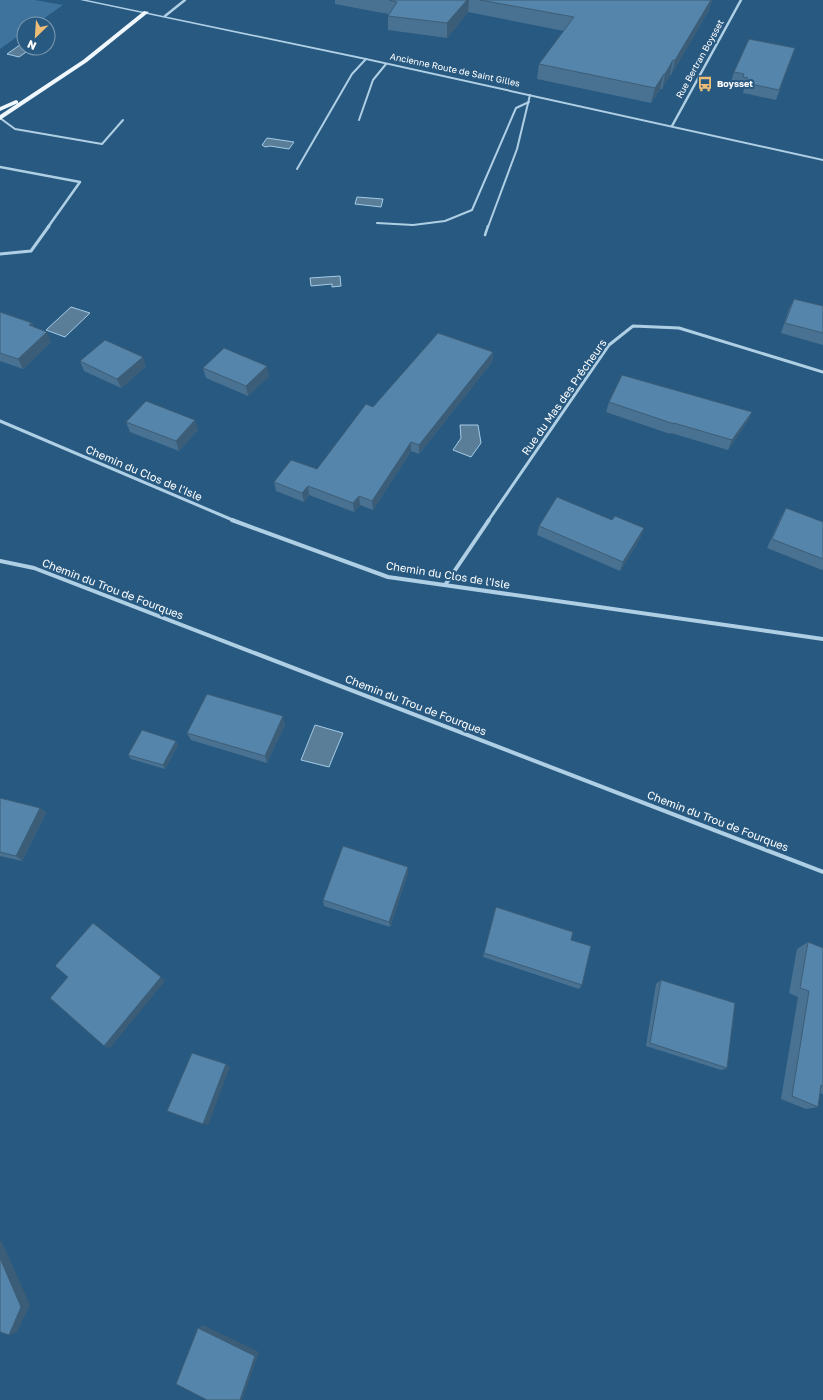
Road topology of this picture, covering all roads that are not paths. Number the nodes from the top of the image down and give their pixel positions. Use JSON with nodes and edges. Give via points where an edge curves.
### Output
{"nodes":[{"id":1,"x":82,"y":0,"type":"edge"},
{"id":2,"x":185,"y":0,"type":"edge"},
{"id":3,"x":741,"y":0,"type":"edge"},
{"id":4,"x":146,"y":12,"type":"junction"},
{"id":5,"x":165,"y":16,"type":"junction"},
{"id":6,"x":366,"y":59,"type":"junction"},
{"id":7,"x":386,"y":64,"type":"junction"},
{"id":8,"x":41,"y":91,"type":"junction"},
{"id":9,"x":530,"y":95,"type":"junction"},
{"id":10,"x":528,"y":102,"type":"junction"},
{"id":11,"x":0,"y":109,"type":"edge"},
{"id":12,"x":0,"y":118,"type":"edge"},
{"id":13,"x":123,"y":120,"type":"dead end"},
{"id":14,"x":359,"y":120,"type":"dead end"},
{"id":15,"x":672,"y":126,"type":"junction"},
{"id":16,"x":823,"y":160,"type":"edge"},
{"id":17,"x":0,"y":167,"type":"edge"},
{"id":18,"x":297,"y":170,"type":"dead end"},
{"id":19,"x":377,"y":224,"type":"dead end"},
{"id":20,"x":485,"y":235,"type":"dead end"},
{"id":21,"x":0,"y":254,"type":"edge"},
{"id":22,"x":823,"y":372,"type":"edge"},
{"id":23,"x":0,"y":421,"type":"edge"},
{"id":24,"x":0,"y":561,"type":"edge"},
{"id":25,"x":445,"y":585,"type":"junction"},
{"id":26,"x":823,"y":639,"type":"edge"},
{"id":27,"x":823,"y":872,"type":"edge"}],
"edges":[{"from":1,"to":4,"type":"street","name":"Ancienne Route de Saint Gilles"},
{"from":2,"to":5,"type":"street"},
{"from":3,"to":15,"type":"street","name":"Rue Bertran Boysset"},
{"from":4,"to":5,"type":"street","name":"Ancienne Route de Saint Gilles"},
{"from":4,"to":8,"type":"main road","via":[[101,49]]},
{"from":5,"to":6,"type":"street","name":"Ancienne Route de Saint Gilles"},
{"from":6,"to":7,"type":"street","name":"Ancienne Route de Saint Gilles"},
{"from":6,"to":18,"type":"lane","via":[[352,74]]},
{"from":7,"to":9,"type":"street","name":"Ancienne Route de Saint Gilles"},
{"from":7,"to":14,"type":"lane","via":[[373,80]]},
{"from":8,"to":11,"type":"main road"},
{"from":8,"to":12,"type":"main road"},
{"from":9,"to":10,"type":"lane"},
{"from":9,"to":15,"type":"street","name":"Ancienne Route de Saint Gilles"},
{"from":10,"to":19,"type":"lane","via":[[516,108],[472,210],[445,221],[413,225]]},
{"from":10,"to":20,"type":"lane","via":[[506,180]]},
{"from":12,"to":13,"type":"lane","via":[[15,129],[102,144]]},
{"from":15,"to":16,"type":"street","name":"Ancienne Route de Saint Gilles"},
{"from":17,"to":21,"type":"street","via":[[80,182],[32,251]]},
{"from":22,"to":25,"type":"street","name":"Rue du Mas des Prêcheurs","via":[[679,328],[633,326],[609,345]]},
{"from":23,"to":25,"type":"street","name":"Chemin du Clos de l'Isle","via":[[243,525],[388,577]]},
{"from":24,"to":27,"type":"street","name":"Chemin du Trou de Fourques","via":[[34,568]]},
{"from":25,"to":26,"type":"street","name":"Chemin du Clos de l'Isle"}]}
